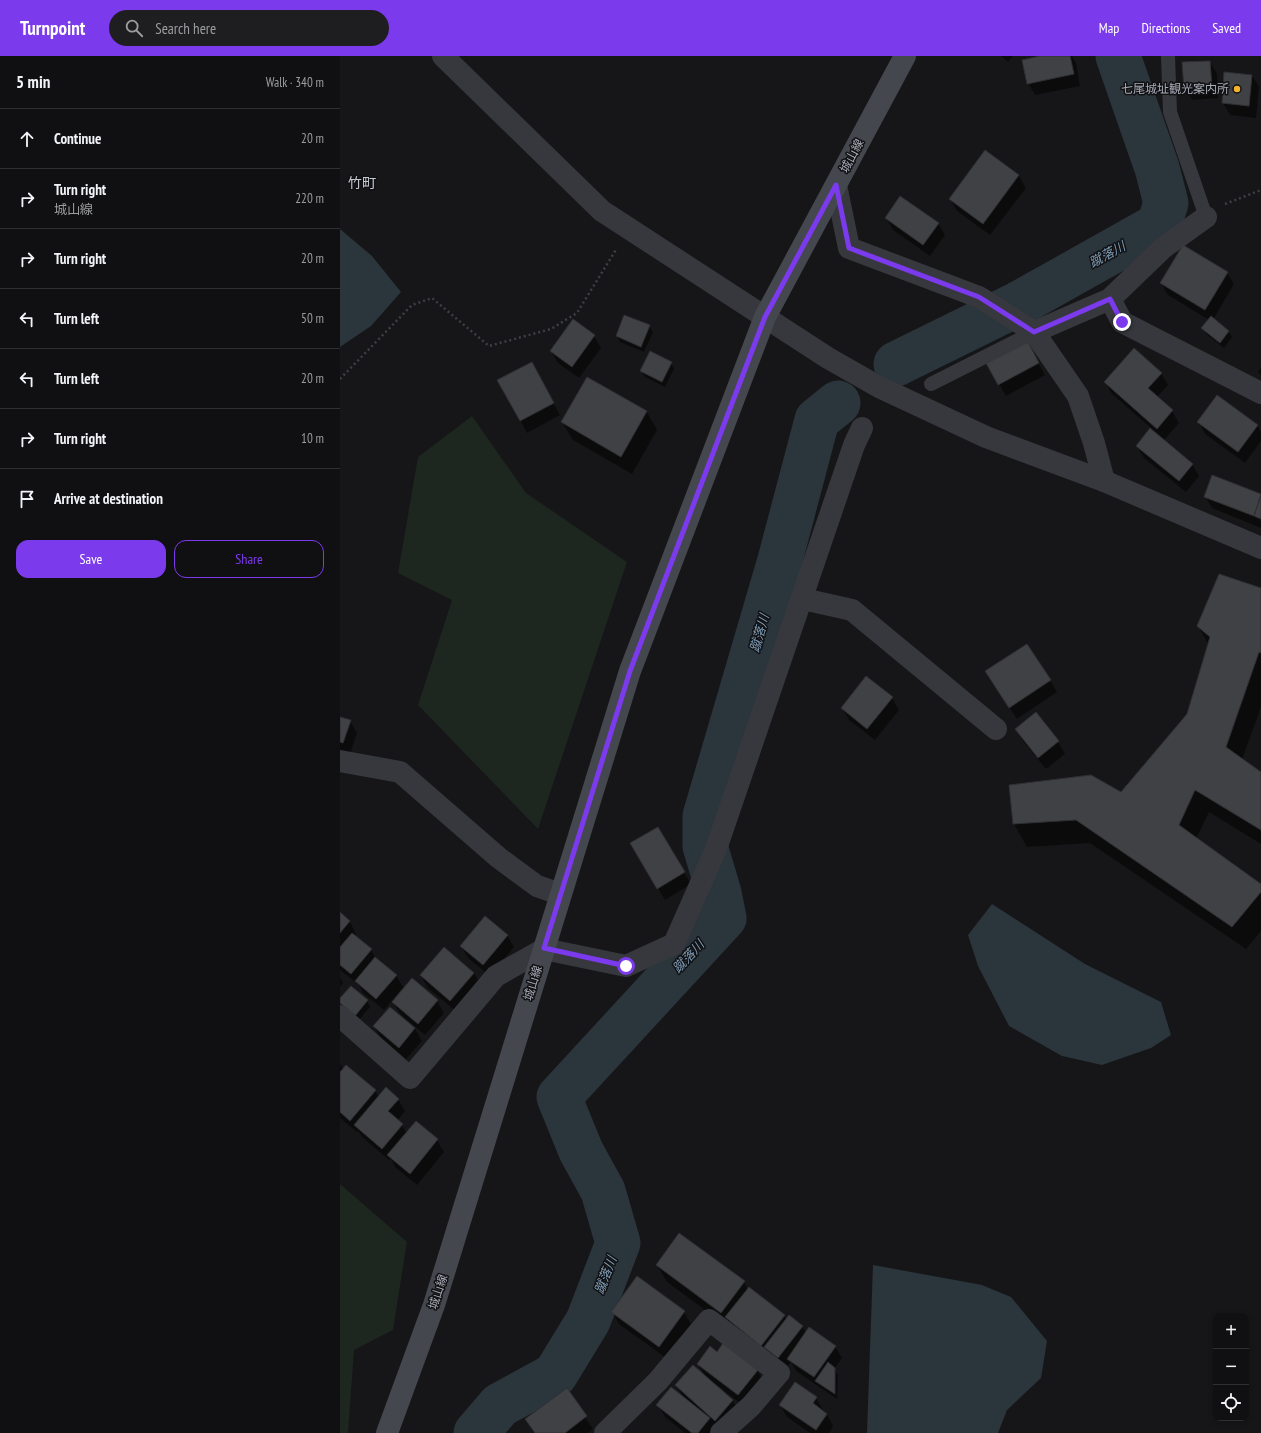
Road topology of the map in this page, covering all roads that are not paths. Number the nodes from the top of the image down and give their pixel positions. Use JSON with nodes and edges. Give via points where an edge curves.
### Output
{"nodes":[{"id":1,"x":443,"y":56,"type":"edge"},
{"id":2,"x":905,"y":56,"type":"edge"},
{"id":3,"x":1168,"y":56,"type":"edge"},
{"id":4,"x":836,"y":185,"type":"junction"},
{"id":5,"x":1206,"y":217,"type":"joint"},
{"id":6,"x":1110,"y":299,"type":"junction"},
{"id":7,"x":765,"y":317,"type":"junction"},
{"id":8,"x":1034,"y":332,"type":"junction"},
{"id":9,"x":931,"y":384,"type":"dead end"},
{"id":10,"x":1261,"y":392,"type":"edge"},
{"id":11,"x":862,"y":428,"type":"dead end"},
{"id":12,"x":1104,"y":481,"type":"junction"},
{"id":13,"x":1261,"y":548,"type":"edge"},
{"id":14,"x":803,"y":599,"type":"junction"},
{"id":15,"x":996,"y":729,"type":"dead end"},
{"id":16,"x":340,"y":761,"type":"edge"},
{"id":17,"x":560,"y":894,"type":"junction"},
{"id":18,"x":544,"y":948,"type":"junction"},
{"id":19,"x":340,"y":1016,"type":"edge"},
{"id":20,"x":387,"y":1433,"type":"edge"},
{"id":21,"x":605,"y":1433,"type":"edge"},
{"id":22,"x":721,"y":1433,"type":"edge"}],
"edges":[{"from":1,"to":7,"type":"street","via":[[602,211]]},
{"from":2,"to":4,"type":"main road","name":"城山線"},
{"from":3,"to":5,"type":"lane","via":[[1170,112]]},
{"from":4,"to":7,"type":"main road","name":"城山線"},
{"from":4,"to":8,"type":"street","via":[[849,248],[979,297]]},
{"from":5,"to":6,"type":"street","via":[[1163,248]]},
{"from":6,"to":8,"type":"street"},
{"from":6,"to":10,"type":"street","via":[[1122,322]]},
{"from":7,"to":12,"type":"street","via":[[879,387],[986,437]]},
{"from":7,"to":17,"type":"main road","name":"城山線","via":[[630,671]]},
{"from":8,"to":9,"type":"lane"},
{"from":8,"to":12,"type":"street","via":[[1078,396]]},
{"from":11,"to":14,"type":"street","via":[[854,445]]},
{"from":12,"to":13,"type":"street"},
{"from":14,"to":15,"type":"street","via":[[852,610]]},
{"from":14,"to":18,"type":"street","via":[[716,849],[674,944],[626,966]]},
{"from":16,"to":17,"type":"street","via":[[400,772],[499,858],[537,886]]},
{"from":17,"to":18,"type":"main road","name":"城山線"},
{"from":18,"to":19,"type":"street","via":[[496,976],[410,1078]]},
{"from":18,"to":20,"type":"main road","name":"城山線","via":[[434,1305]]},
{"from":21,"to":22,"type":"street","via":[[658,1381],[709,1320],[779,1373],[751,1406]]}]}
